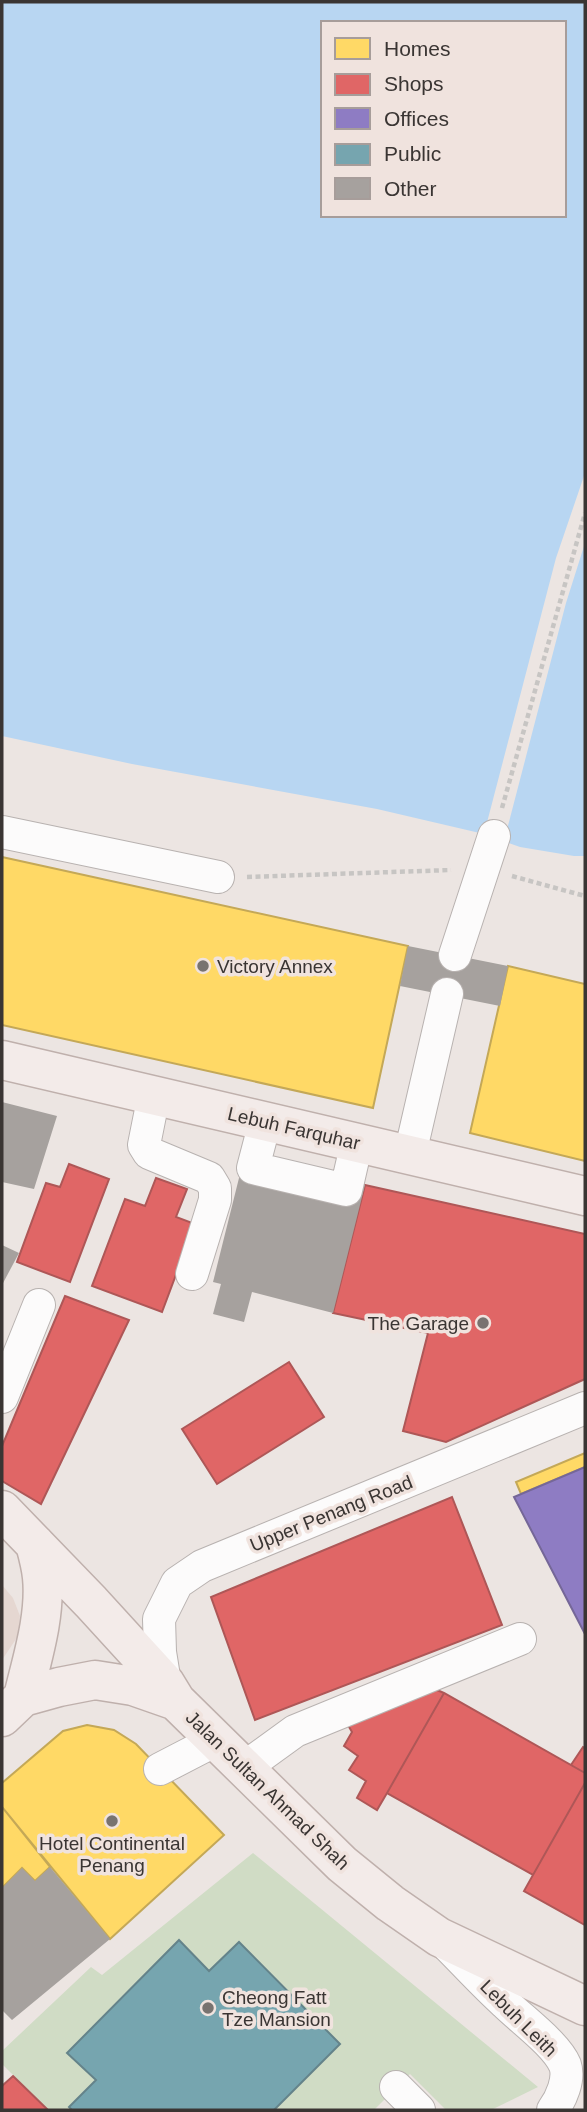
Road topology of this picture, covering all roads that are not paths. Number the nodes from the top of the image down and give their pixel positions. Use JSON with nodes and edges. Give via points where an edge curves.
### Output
{"nodes":[{"id":1,"x":2,"y":832,"type":"edge"},
{"id":2,"x":494,"y":836,"type":"road end"},
{"id":3,"x":218,"y":877,"type":"road end"},
{"id":4,"x":455,"y":955,"type":"dead end"},
{"id":5,"x":447,"y":994,"type":"dead end"},
{"id":6,"x":2,"y":1060,"type":"edge"},
{"id":7,"x":154,"y":1095,"type":"junction"},
{"id":8,"x":410,"y":1154,"type":"junction"},
{"id":9,"x":585,"y":1196,"type":"edge"},
{"id":10,"x":192,"y":1274,"type":"dead end"},
{"id":11,"x":39,"y":1305,"type":"dead end"},
{"id":12,"x":2,"y":1397,"type":"edge"},
{"id":13,"x":585,"y":1408,"type":"edge"},
{"id":14,"x":2,"y":1510,"type":"edge"},
{"id":15,"x":35,"y":1544,"type":"junction"},
{"id":16,"x":520,"y":1639,"type":"dead end"},
{"id":17,"x":171,"y":1692,"type":"junction"},
{"id":18,"x":12,"y":1707,"type":"edge"},
{"id":19,"x":216,"y":1740,"type":"junction"},
{"id":20,"x":244,"y":1768,"type":"junction"},
{"id":21,"x":160,"y":1769,"type":"dead end"},
{"id":22,"x":439,"y":1937,"type":"junction"},
{"id":23,"x":576,"y":1999,"type":"edge"},
{"id":24,"x":396,"y":2087,"type":"dead end"},
{"id":25,"x":419,"y":2110,"type":"edge"},
{"id":26,"x":553,"y":2110,"type":"edge"}],
"edges":[{"from":1,"to":3,"type":"street"},
{"from":2,"to":4,"type":"street"},
{"from":5,"to":8,"type":"street"},
{"from":6,"to":7,"type":"main road","name":"Lebuh Farquhar"},
{"from":7,"to":8,"type":"main road","name":"Lebuh Farquhar"},
{"from":7,"to":10,"type":"street","via":[[144,1145],[149,1153],[209,1178],[215,1188]]},
{"from":8,"to":9,"type":"main road","name":"Lebuh Farquhar"},
{"from":11,"to":12,"type":"street"},
{"from":13,"to":17,"type":"street","name":"Upper Penang Road","via":[[202,1566],[177,1583],[159,1619],[160,1651]]},
{"from":14,"to":15,"type":"main road","name":"Jalan Sultan Ahmad Shah"},
{"from":15,"to":17,"type":"main road","name":"Jalan Sultan Ahmad Shah"},
{"from":15,"to":18,"type":"main road","via":[[42,1578],[41,1611],[34,1654]]},
{"from":16,"to":20,"type":"street","via":[[295,1731]]},
{"from":17,"to":18,"type":"main road","via":[[95,1680],[60,1687]]},
{"from":17,"to":19,"type":"main road","name":"Jalan Sultan Ahmad Shah"},
{"from":19,"to":20,"type":"main road","name":"Jalan Sultan Ahmad Shah"},
{"from":19,"to":21,"type":"street"},
{"from":20,"to":22,"type":"main road","name":"Jalan Sultan Ahmad Shah","via":[[342,1864]]},
{"from":22,"to":23,"type":"main road","name":"Jalan Sultan Ahmad Shah"},
{"from":22,"to":26,"type":"street","name":"Lebuh Leith","via":[[541,2035],[565,2065],[566,2079]]},
{"from":24,"to":25,"type":"street"}]}
